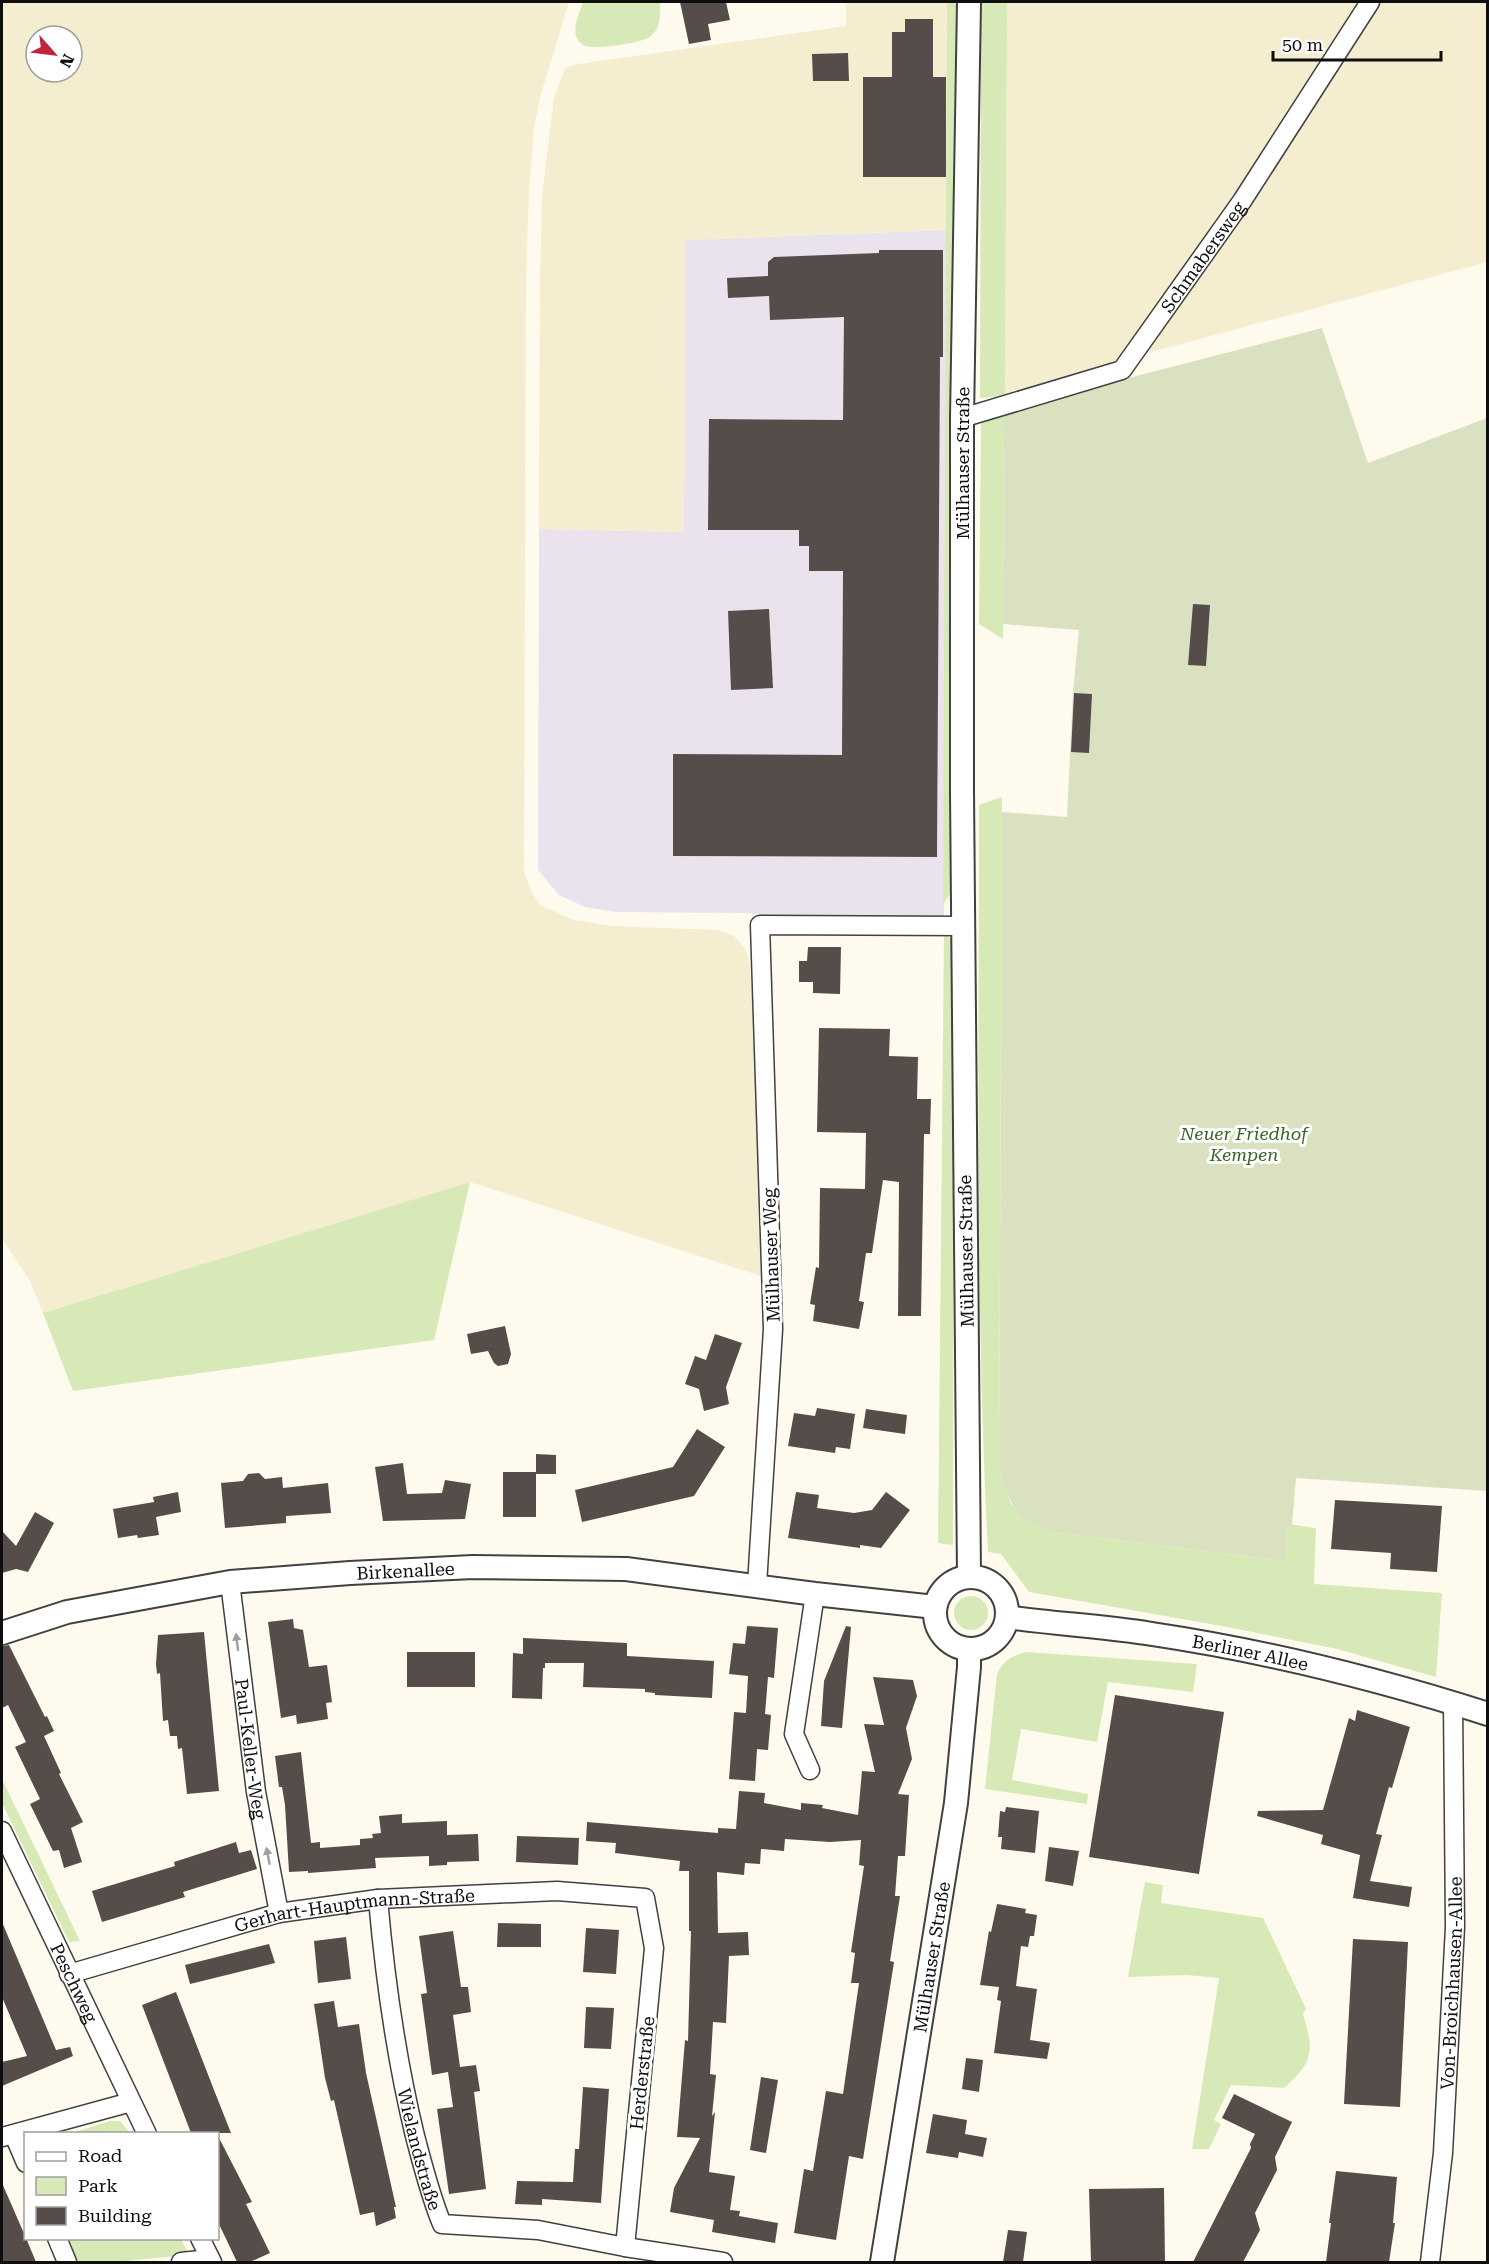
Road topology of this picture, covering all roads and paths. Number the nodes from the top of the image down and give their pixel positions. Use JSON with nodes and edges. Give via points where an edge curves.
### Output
{"nodes":[{"id":1,"x":969,"y":2,"type":"edge"},
{"id":2,"x":1370,"y":2,"type":"edge"},
{"id":3,"x":962,"y":418,"type":"junction"},
{"id":4,"x":963,"y":926,"type":"junction"},
{"id":5,"x":969,"y":1576,"type":"junction"},
{"id":6,"x":230,"y":1582,"type":"junction"},
{"id":7,"x":757,"y":1585,"type":"junction"},
{"id":8,"x":814,"y":1594,"type":"junction"},
{"id":9,"x":935,"y":1607,"type":"junction"},
{"id":10,"x":1007,"y":1617,"type":"junction"},
{"id":11,"x":2,"y":1633,"type":"edge"},
{"id":12,"x":969,"y":1649,"type":"junction"},
{"id":13,"x":1453,"y":1703,"type":"junction"},
{"id":14,"x":1488,"y":1714,"type":"edge"},
{"id":15,"x":810,"y":1770,"type":"dead end"},
{"id":16,"x":2,"y":1831,"type":"edge"},
{"id":17,"x":645,"y":1898,"type":"joint"},
{"id":18,"x":378,"y":1899,"type":"junction"},
{"id":19,"x":279,"y":1913,"type":"junction"},
{"id":20,"x":69,"y":1974,"type":"junction"},
{"id":21,"x":131,"y":2102,"type":"junction"},
{"id":22,"x":146,"y":2132,"type":"edge"},
{"id":23,"x":8,"y":2136,"type":"edge"},
{"id":24,"x":24,"y":2160,"type":"edge"},
{"id":25,"x":58,"y":2240,"type":"edge"},
{"id":26,"x":201,"y":2240,"type":"edge"},
{"id":27,"x":625,"y":2247,"type":"junction"},
{"id":28,"x":211,"y":2261,"type":"edge"},
{"id":29,"x":68,"y":2262,"type":"edge"},
{"id":30,"x":181,"y":2262,"type":"edge"},
{"id":31,"x":723,"y":2262,"type":"edge"},
{"id":32,"x":882,"y":2262,"type":"edge"},
{"id":33,"x":1430,"y":2262,"type":"edge"}],
"edges":[{"from":1,"to":3,"type":"street","name":"Mülhauser Straße"},
{"from":2,"to":3,"type":"street","name":"Schmabersweg","via":[[1242,201],[1122,370]]},
{"from":3,"to":4,"type":"street","name":"Mülhauser Straße"},
{"from":4,"to":5,"type":"street","name":"Mülhauser Straße"},
{"from":4,"to":7,"type":"street","name":"Mülhauser Weg","via":[[760,925],[773,1329]]},
{"from":5,"to":9,"type":"street","via":[[946,1586]]},
{"from":5,"to":10,"type":"street","via":[[979,1577],[997,1588],[1004,1596]]},
{"from":6,"to":7,"type":"street","name":"Birkenallee","via":[[473,1567],[626,1569]]},
{"from":6,"to":11,"type":"street","name":"Birkenallee","via":[[67,1612]]},
{"from":19,"to":6,"type":"street","name":"Paul-Keller-Weg","one_way":true,"via":[[256,1792]]},
{"from":7,"to":8,"type":"street","name":"Birkenallee"},
{"from":8,"to":9,"type":"street","name":"Birkenallee"},
{"from":8,"to":15,"type":"street","via":[[794,1734]]},
{"from":9,"to":12,"type":"street","via":[[935,1620],[946,1640]]},
{"from":10,"to":12,"type":"street","via":[[998,1637],[990,1644]]},
{"from":10,"to":13,"type":"street","name":"Berliner Allee","via":[[1088,1624],[1216,1645],[1315,1665]]},
{"from":12,"to":32,"type":"street","name":"Mülhauser Straße","via":[[956,1803]]},
{"from":13,"to":14,"type":"street","name":"Berliner Allee"},
{"from":13,"to":33,"type":"street","name":"Von-Broichhausen-Allee","via":[[1455,1927],[1443,2153]]},
{"from":16,"to":20,"type":"street","name":"Peschweg"},
{"from":17,"to":18,"type":"street","name":"Gerhart-Hauptmann-Straße","via":[[557,1891]]},
{"from":17,"to":27,"type":"street","name":"Herderstraße","via":[[654,1948]]},
{"from":18,"to":19,"type":"street","name":"Gerhart-Hauptmann-Straße"},
{"from":18,"to":27,"type":"street","name":"Wielandstraße","via":[[384,1972],[403,2087],[431,2198],[442,2224],[538,2230]]},
{"from":19,"to":20,"type":"street","name":"Gerhart-Hauptmann-Straße"},
{"from":20,"to":21,"type":"street","name":"Peschweg"},
{"from":21,"to":22,"type":"street","name":"Peschweg"},
{"from":21,"to":23,"type":"street"},
{"from":23,"to":24,"type":"street"},
{"from":25,"to":29,"type":"street"},
{"from":26,"to":28,"type":"street"},
{"from":27,"to":31,"type":"street","name":"Wielandstraße"},
{"from":28,"to":30,"type":"street"}]}
